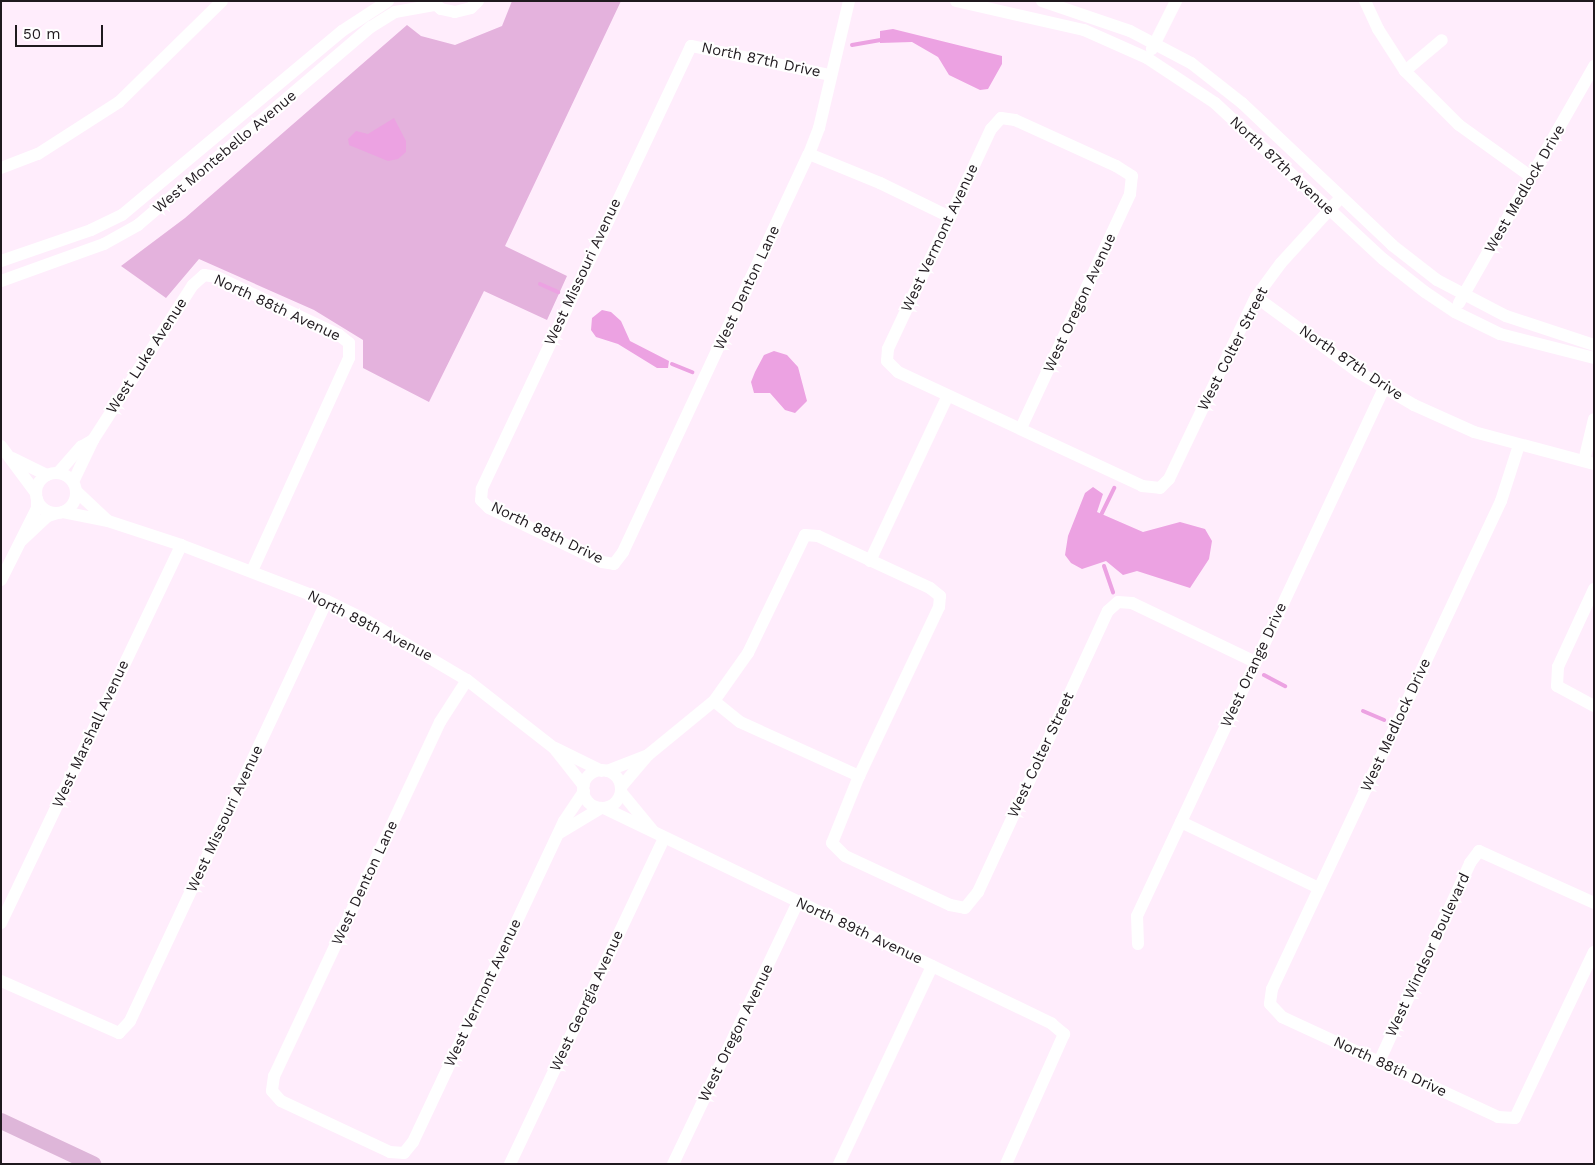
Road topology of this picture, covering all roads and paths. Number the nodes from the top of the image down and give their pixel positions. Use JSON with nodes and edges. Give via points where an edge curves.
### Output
{"nodes":[{"id":1,"x":222,"y":1,"type":"edge"},
{"id":2,"x":388,"y":1,"type":"edge"},
{"id":3,"x":478,"y":1,"type":"edge"},
{"id":4,"x":848,"y":1,"type":"edge"},
{"id":5,"x":956,"y":1,"type":"edge"},
{"id":6,"x":1042,"y":1,"type":"edge"},
{"id":7,"x":1176,"y":1,"type":"edge"},
{"id":8,"x":1365,"y":1,"type":"edge"},
{"id":9,"x":433,"y":3,"type":"edge"},
{"id":10,"x":1442,"y":40,"type":"dead end"},
{"id":11,"x":1155,"y":43,"type":"junction"},
{"id":12,"x":691,"y":46,"type":"joint"},
{"id":13,"x":1148,"y":58,"type":"junction"},
{"id":14,"x":1594,"y":66,"type":"edge"},
{"id":15,"x":1405,"y":71,"type":"junction"},
{"id":16,"x":830,"y":75,"type":"junction"},
{"id":17,"x":809,"y":154,"type":"junction"},
{"id":18,"x":1,"y":168,"type":"edge"},
{"id":19,"x":1132,"y":176,"type":"joint"},
{"id":20,"x":1530,"y":176,"type":"junction"},
{"id":21,"x":1341,"y":197,"type":"junction"},
{"id":22,"x":1330,"y":209,"type":"junction"},
{"id":23,"x":950,"y":217,"type":"junction"},
{"id":24,"x":1,"y":261,"type":"edge"},
{"id":25,"x":204,"y":275,"type":"joint"},
{"id":26,"x":1,"y":281,"type":"edge"},
{"id":27,"x":1463,"y":296,"type":"junction"},
{"id":28,"x":1256,"y":298,"type":"junction"},
{"id":29,"x":1455,"y":312,"type":"junction"},
{"id":30,"x":1594,"y":345,"type":"edge"},
{"id":31,"x":1594,"y":358,"type":"edge"},
{"id":32,"x":1384,"y":388,"type":"junction"},
{"id":33,"x":948,"y":394,"type":"junction"},
{"id":34,"x":1594,"y":419,"type":"edge"},
{"id":35,"x":1021,"y":428,"type":"junction"},
{"id":36,"x":93,"y":440,"type":"junction"},
{"id":37,"x":1519,"y":445,"type":"junction"},
{"id":38,"x":1,"y":446,"type":"edge"},
{"id":39,"x":12,"y":458,"type":"junction"},
{"id":40,"x":1589,"y":462,"type":"edge"},
{"id":41,"x":52,"y":474,"type":"junction"},
{"id":42,"x":75,"y":487,"type":"junction"},
{"id":43,"x":37,"y":496,"type":"junction"},
{"id":44,"x":481,"y":500,"type":"joint"},
{"id":45,"x":60,"y":513,"type":"junction"},
{"id":46,"x":108,"y":521,"type":"junction"},
{"id":47,"x":22,"y":540,"type":"junction"},
{"id":48,"x":181,"y":545,"type":"junction"},
{"id":49,"x":870,"y":561,"type":"junction"},
{"id":50,"x":614,"y":564,"type":"joint"},
{"id":51,"x":252,"y":571,"type":"junction"},
{"id":52,"x":1,"y":580,"type":"edge"},
{"id":53,"x":1594,"y":589,"type":"edge"},
{"id":54,"x":327,"y":601,"type":"junction"},
{"id":55,"x":1255,"y":662,"type":"junction"},
{"id":56,"x":467,"y":680,"type":"junction"},
{"id":57,"x":714,"y":701,"type":"junction"},
{"id":58,"x":1594,"y":706,"type":"edge"},
{"id":59,"x":554,"y":748,"type":"junction"},
{"id":60,"x":648,"y":755,"type":"junction"},
{"id":61,"x":604,"y":771,"type":"junction"},
{"id":62,"x":859,"y":776,"type":"junction"},
{"id":63,"x":584,"y":789,"type":"junction"},
{"id":64,"x":621,"y":789,"type":"junction"},
{"id":65,"x":603,"y":808,"type":"junction"},
{"id":66,"x":1181,"y":822,"type":"junction"},
{"id":67,"x":653,"y":831,"type":"junction"},
{"id":68,"x":561,"y":832,"type":"junction"},
{"id":69,"x":664,"y":838,"type":"junction"},
{"id":70,"x":1319,"y":888,"type":"junction"},
{"id":71,"x":798,"y":902,"type":"junction"},
{"id":72,"x":1594,"y":903,"type":"edge"},
{"id":73,"x":1,"y":923,"type":"edge"},
{"id":74,"x":1138,"y":944,"type":"dead end"},
{"id":75,"x":1594,"y":952,"type":"edge"},
{"id":76,"x":932,"y":966,"type":"junction"},
{"id":77,"x":1,"y":981,"type":"edge"},
{"id":78,"x":1270,"y":1004,"type":"joint"},
{"id":79,"x":1379,"y":1062,"type":"junction"},
{"id":80,"x":1,"y":1121,"type":"edge"},
{"id":81,"x":404,"y":1153,"type":"joint"},
{"id":82,"x":86,"y":1162,"type":"edge"},
{"id":83,"x":510,"y":1164,"type":"edge"},
{"id":84,"x":673,"y":1164,"type":"edge"},
{"id":85,"x":839,"y":1164,"type":"edge"},
{"id":86,"x":1006,"y":1164,"type":"edge"}],
"edges":[{"from":1,"to":18,"type":"street","via":[[119,102],[38,154]]},
{"from":2,"to":24,"type":"street","name":"West Montebello Avenue","via":[[342,31],[122,214],[91,230]]},
{"from":3,"to":9,"type":"street","via":[[470,8],[455,12]]},
{"from":4,"to":16,"type":"street","name":"West Denton Lane"},
{"from":5,"to":13,"type":"street","name":"North 87th Avenue","via":[[1084,30]]},
{"from":6,"to":11,"type":"street","name":"North 87th Avenue","via":[[1110,23]]},
{"from":7,"to":11,"type":"street"},
{"from":8,"to":15,"type":"street","via":[[1378,29]]},
{"from":9,"to":26,"type":"street","name":"West Montebello Avenue","via":[[395,12],[372,27],[138,225],[104,244]]},
{"from":10,"to":15,"type":"street"},
{"from":11,"to":13,"type":"street"},
{"from":11,"to":21,"type":"street","name":"North 87th Avenue","via":[[1190,63],[1242,103]]},
{"from":12,"to":16,"type":"street","name":"North 87th Drive"},
{"from":12,"to":44,"type":"street","name":"West Missouri Avenue","via":[[482,489]]},
{"from":13,"to":22,"type":"street","name":"North 87th Avenue","via":[[1215,103]]},
{"from":14,"to":20,"type":"street","name":"West Medlock Drive","via":[[1564,124]]},
{"from":15,"to":20,"type":"street","via":[[1459,125]]},
{"from":16,"to":17,"type":"street","name":"West Denton Lane"},
{"from":17,"to":23,"type":"street","via":[[880,182]]},
{"from":17,"to":50,"type":"street","name":"West Denton Lane","via":[[623,552]]},
{"from":19,"to":23,"type":"street","name":"West Vermont Avenue","via":[[1015,120],[1001,118],[991,129]]},
{"from":19,"to":35,"type":"street","name":"West Oregon Avenue","via":[[1130,194]]},
{"from":20,"to":27,"type":"street","name":"West Medlock Drive"},
{"from":21,"to":22,"type":"street","name":"West Colter Street"},
{"from":21,"to":27,"type":"street","name":"North 87th Avenue","via":[[1415,264]]},
{"from":22,"to":28,"type":"street","name":"West Colter Street","via":[[1281,263]]},
{"from":22,"to":29,"type":"street","name":"North 87th Avenue","via":[[1406,279]]},
{"from":23,"to":33,"type":"street","name":"West Vermont Avenue","via":[[888,349],[886,362],[898,372]]},
{"from":25,"to":36,"type":"street","name":"West Luke Avenue","via":[[193,285]]},
{"from":25,"to":51,"type":"street","name":"North 88th Avenue","via":[[217,277],[330,330],[349,343],[349,358]]},
{"from":27,"to":29,"type":"street","name":"West Medlock Drive"},
{"from":27,"to":30,"type":"street","name":"North 87th Avenue","via":[[1506,316]]},
{"from":28,"to":32,"type":"street","name":"North 87th Drive"},
{"from":28,"to":35,"type":"street","name":"West Colter Street","via":[[1169,479],[1160,488],[1142,486]]},
{"from":29,"to":31,"type":"street","name":"North 87th Avenue","via":[[1500,334]]},
{"from":32,"to":37,"type":"street","name":"North 87th Drive","via":[[1474,432]]},
{"from":32,"to":55,"type":"street","name":"West Orange Drive"},
{"from":33,"to":35,"type":"street"},
{"from":33,"to":49,"type":"street"},
{"from":34,"to":40,"type":"street"},
{"from":36,"to":41,"type":"street","name":"West Luke Avenue"},
{"from":36,"to":42,"type":"street","name":"West Luke Avenue"},
{"from":37,"to":40,"type":"street","name":"North 87th Drive"},
{"from":37,"to":70,"type":"street","name":"West Medlock Drive","via":[[1501,501]]},
{"from":38,"to":39,"type":"street"},
{"from":39,"to":41,"type":"street"},
{"from":39,"to":43,"type":"street"},
{"from":41,"to":42,"type":"street"},
{"from":41,"to":43,"type":"street"},
{"from":42,"to":45,"type":"street","via":[[73,504]]},
{"from":42,"to":46,"type":"street","name":"North 89th Avenue"},
{"from":43,"to":45,"type":"street","via":[[45,510]]},
{"from":43,"to":47,"type":"street","via":[[37,508]]},
{"from":44,"to":50,"type":"street","name":"North 88th Drive","via":[[489,508],[602,562]]},
{"from":45,"to":46,"type":"street","name":"North 89th Avenue"},
{"from":45,"to":47,"type":"street","via":[[48,516]]},
{"from":46,"to":48,"type":"street","name":"North 89th Avenue"},
{"from":47,"to":52,"type":"street"},
{"from":48,"to":51,"type":"street","name":"North 89th Avenue"},
{"from":48,"to":73,"type":"street","name":"West Marshall Avenue"},
{"from":49,"to":57,"type":"street","via":[[818,536],[805,535],[748,653]]},
{"from":49,"to":62,"type":"street","via":[[930,588],[940,596],[939,607]]},
{"from":51,"to":54,"type":"street","name":"North 89th Avenue"},
{"from":53,"to":58,"type":"street","via":[[1558,667],[1557,686]]},
{"from":54,"to":56,"type":"street","name":"North 89th Avenue","via":[[433,657]]},
{"from":54,"to":77,"type":"street","name":"West Missouri Avenue","via":[[130,1021],[119,1033]]},
{"from":55,"to":62,"type":"street","name":"West Colter Street","via":[[1132,603],[1118,602],[1108,611],[978,892],[965,908],[950,905],[846,856],[832,843]]},
{"from":55,"to":66,"type":"street","name":"West Orange Drive"},
{"from":56,"to":59,"type":"street","name":"North 89th Avenue"},
{"from":56,"to":81,"type":"street","name":"West Denton Lane","via":[[440,722],[274,1076],[272,1090],[281,1101],[390,1152]]},
{"from":57,"to":60,"type":"street"},
{"from":57,"to":62,"type":"street","via":[[740,722]]},
{"from":59,"to":61,"type":"street","name":"North 89th Avenue"},
{"from":59,"to":63,"type":"street","name":"North 89th Avenue"},
{"from":60,"to":61,"type":"street"},
{"from":60,"to":64,"type":"street"},
{"from":61,"to":63,"type":"street","via":[[588,777]]},
{"from":61,"to":64,"type":"street","via":[[615,775]]},
{"from":63,"to":65,"type":"street","via":[[587,801]]},
{"from":63,"to":68,"type":"street","name":"West Vermont Avenue","via":[[564,821]]},
{"from":64,"to":65,"type":"street","via":[[616,802]]},
{"from":64,"to":67,"type":"street","name":"North 89th Avenue"},
{"from":65,"to":67,"type":"street","name":"North 89th Avenue"},
{"from":65,"to":68,"type":"street"},
{"from":66,"to":70,"type":"street"},
{"from":66,"to":74,"type":"street","name":"West Orange Drive","via":[[1137,916]]},
{"from":67,"to":69,"type":"street","name":"North 89th Avenue"},
{"from":68,"to":81,"type":"street","name":"West Vermont Avenue","via":[[413,1142]]},
{"from":69,"to":71,"type":"street","name":"North 89th Avenue"},
{"from":69,"to":83,"type":"street","name":"West Georgia Avenue"},
{"from":70,"to":78,"type":"street","name":"West Medlock Drive","via":[[1272,989]]},
{"from":71,"to":76,"type":"street","name":"North 89th Avenue"},
{"from":71,"to":84,"type":"street","name":"West Oregon Avenue"},
{"from":72,"to":79,"type":"street","name":"West Windsor Boulevard","via":[[1480,851],[1470,863]]},
{"from":75,"to":79,"type":"street","name":"North 88th Drive","via":[[1515,1118],[1498,1117]]},
{"from":76,"to":85,"type":"street"},
{"from":76,"to":86,"type":"street","name":"North 89th Avenue","via":[[1052,1024],[1064,1034]]},
{"from":78,"to":79,"type":"street","name":"North 88th Drive","via":[[1282,1017]]},
{"from":80,"to":82,"type":"main road"}]}
